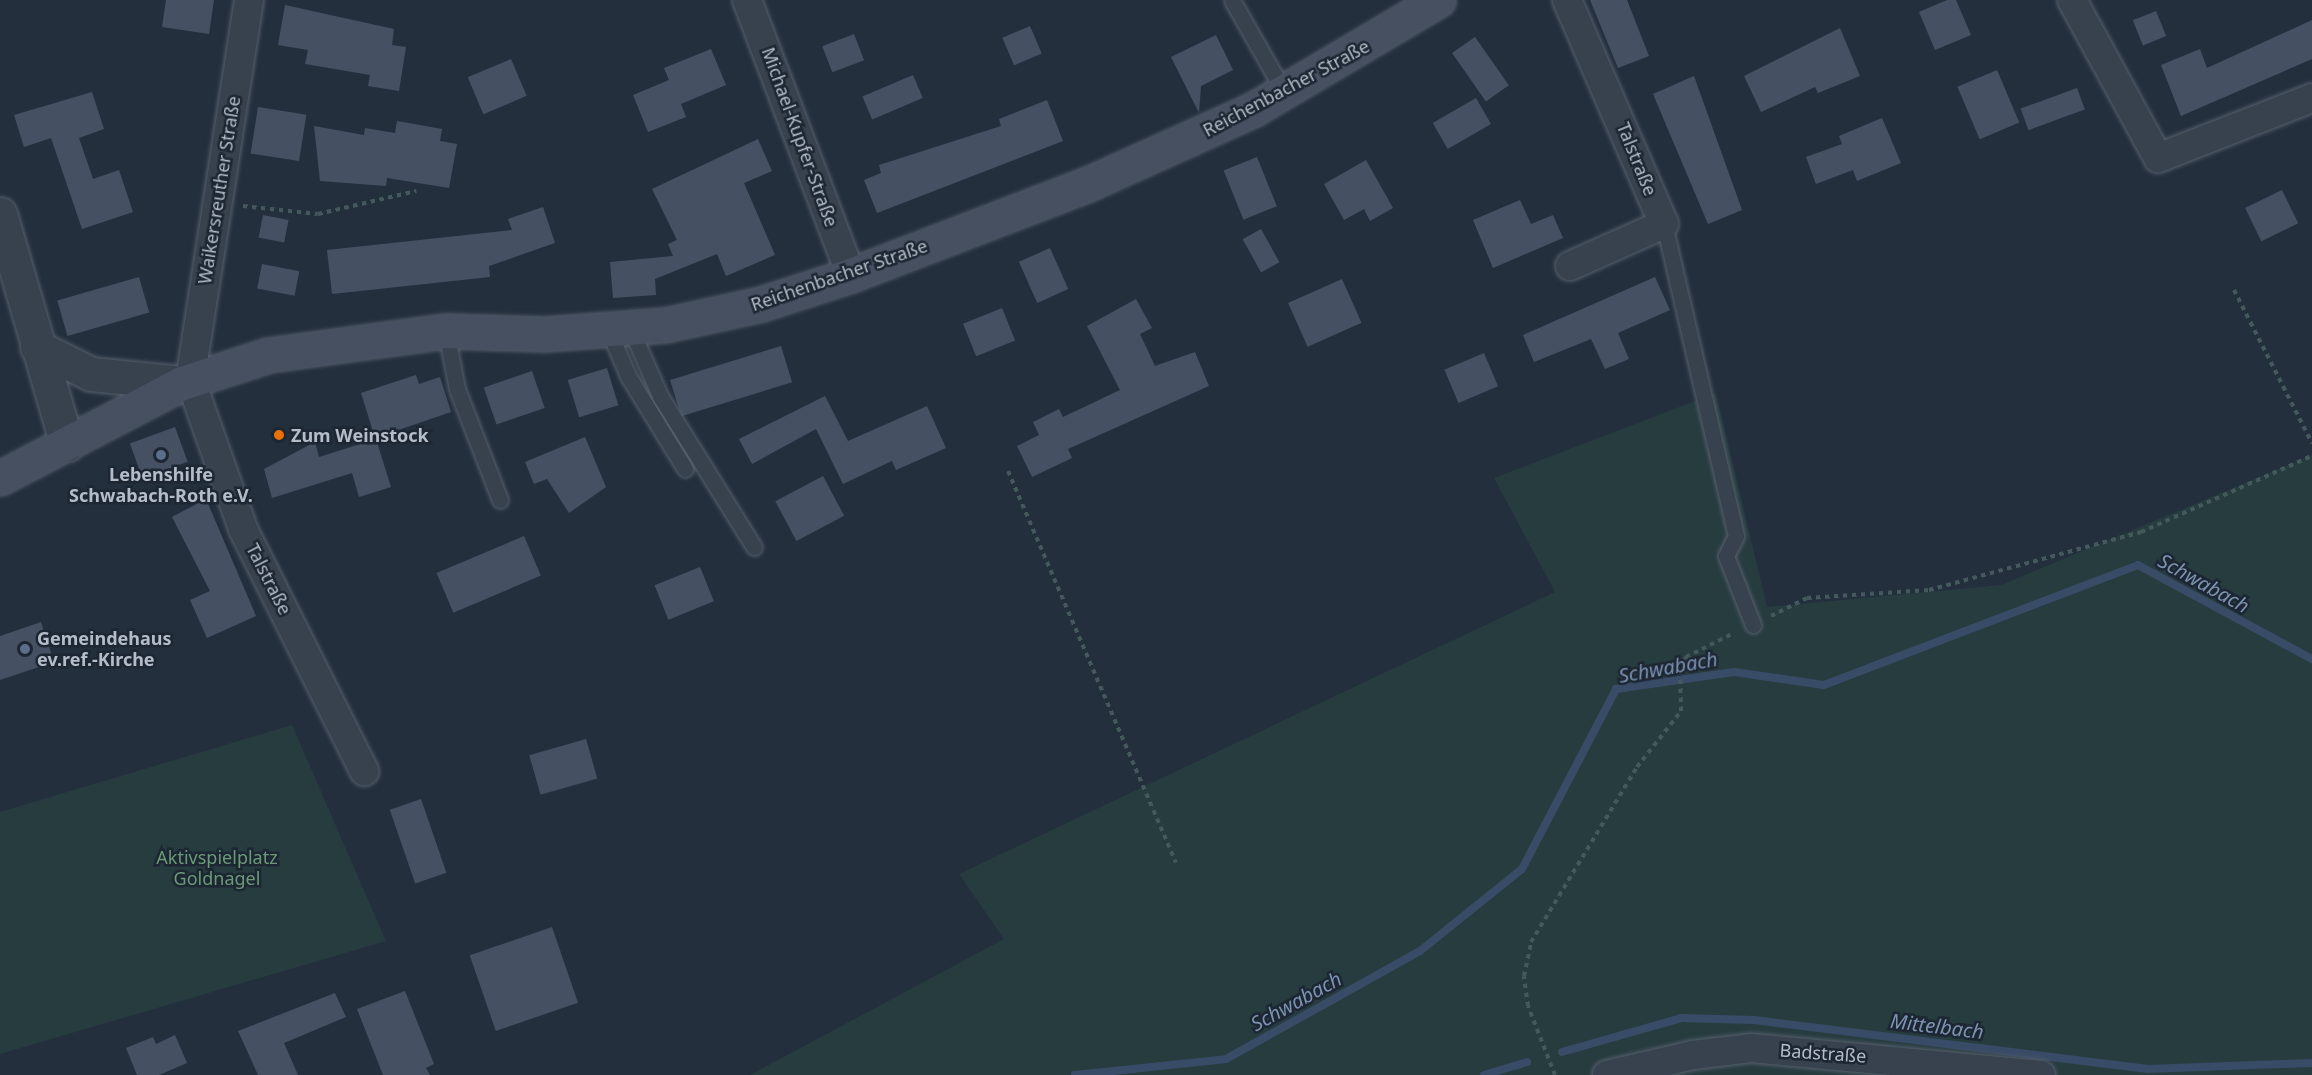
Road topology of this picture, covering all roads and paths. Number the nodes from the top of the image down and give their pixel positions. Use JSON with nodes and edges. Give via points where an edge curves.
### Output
{"nodes":[{"id":1,"x":249,"y":0,"type":"edge"},
{"id":2,"x":747,"y":0,"type":"edge"},
{"id":3,"x":1232,"y":0,"type":"edge"},
{"id":4,"x":1438,"y":0,"type":"edge"},
{"id":5,"x":1567,"y":0,"type":"edge"},
{"id":6,"x":2072,"y":0,"type":"edge"},
{"id":7,"x":1284,"y":92,"type":"junction"},
{"id":8,"x":2312,"y":98,"type":"edge"},
{"id":9,"x":416,"y":191,"type":"dead end"},
{"id":10,"x":217,"y":202,"type":"junction"},
{"id":11,"x":0,"y":214,"type":"edge"},
{"id":12,"x":1664,"y":224,"type":"junction"},
{"id":13,"x":1570,"y":266,"type":"dead end"},
{"id":14,"x":851,"y":275,"type":"junction"},
{"id":15,"x":2234,"y":290,"type":"dead end"},
{"id":16,"x":619,"y":328,"type":"junction"},
{"id":17,"x":446,"y":331,"type":"junction"},
{"id":18,"x":37,"y":347,"type":"junction"},
{"id":19,"x":186,"y":381,"type":"junction"},
{"id":20,"x":2312,"y":443,"type":"edge"},
{"id":21,"x":67,"y":444,"type":"junction"},
{"id":22,"x":2312,"y":456,"type":"edge"},
{"id":23,"x":685,"y":469,"type":"dead end"},
{"id":24,"x":1008,"y":471,"type":"dead end"},
{"id":25,"x":0,"y":478,"type":"edge"},
{"id":26,"x":500,"y":500,"type":"dead end"},
{"id":27,"x":754,"y":547,"type":"dead end"},
{"id":28,"x":1753,"y":625,"type":"junction"},
{"id":29,"x":364,"y":771,"type":"dead end"},
{"id":30,"x":1176,"y":863,"type":"dead end"},
{"id":31,"x":1555,"y":1075,"type":"edge"},
{"id":32,"x":1607,"y":1075,"type":"edge"},
{"id":33,"x":2041,"y":1075,"type":"edge"}],
"edges":[{"from":1,"to":10,"type":"street","name":"Waikersreuther Straße"},
{"from":2,"to":14,"type":"street","name":"Michael-Kupfer-Straße"},
{"from":3,"to":7,"type":"lane"},
{"from":4,"to":7,"type":"main road","name":"Reichenbacher Straße"},
{"from":5,"to":12,"type":"street","name":"Talstraße"},
{"from":6,"to":8,"type":"street","via":[[2158,158]]},
{"from":7,"to":14,"type":"main road","name":"Reichenbacher Straße","via":[[1086,185]]},
{"from":9,"to":10,"type":"path","via":[[318,214]]},
{"from":10,"to":19,"type":"street","name":"Waikersreuther Straße"},
{"from":11,"to":18,"type":"street"},
{"from":12,"to":13,"type":"street"},
{"from":12,"to":28,"type":"lane","via":[[1736,536],[1726,556]]},
{"from":14,"to":16,"type":"main road","name":"Reichenbacher Straße","via":[[761,304]]},
{"from":15,"to":20,"type":"path"},
{"from":16,"to":17,"type":"main road","name":"Reichenbacher Straße","via":[[545,334]]},
{"from":16,"to":23,"type":"lane","via":[[628,375]]},
{"from":16,"to":27,"type":"lane"},
{"from":17,"to":19,"type":"main road","name":"Reichenbacher Straße","via":[[268,355]]},
{"from":17,"to":26,"type":"lane","via":[[457,389]]},
{"from":18,"to":19,"type":"street","via":[[92,374]]},
{"from":18,"to":21,"type":"street"},
{"from":19,"to":21,"type":"main road","name":"Reichenbacher Straße"},
{"from":19,"to":29,"type":"street","name":"Talstraße","via":[[243,529]]},
{"from":21,"to":25,"type":"main road","name":"Reichenbacher Straße"},
{"from":22,"to":28,"type":"path","via":[[2141,532],[1929,590],[1808,598]]},
{"from":24,"to":30,"type":"path"},
{"from":28,"to":31,"type":"path","via":[[1696,649],[1680,668],[1680,711],[1637,768],[1531,942],[1524,976],[1528,1006]]},
{"from":32,"to":33,"type":"street","name":"Badstraße","via":[[1693,1055],[1751,1048]]}]}
